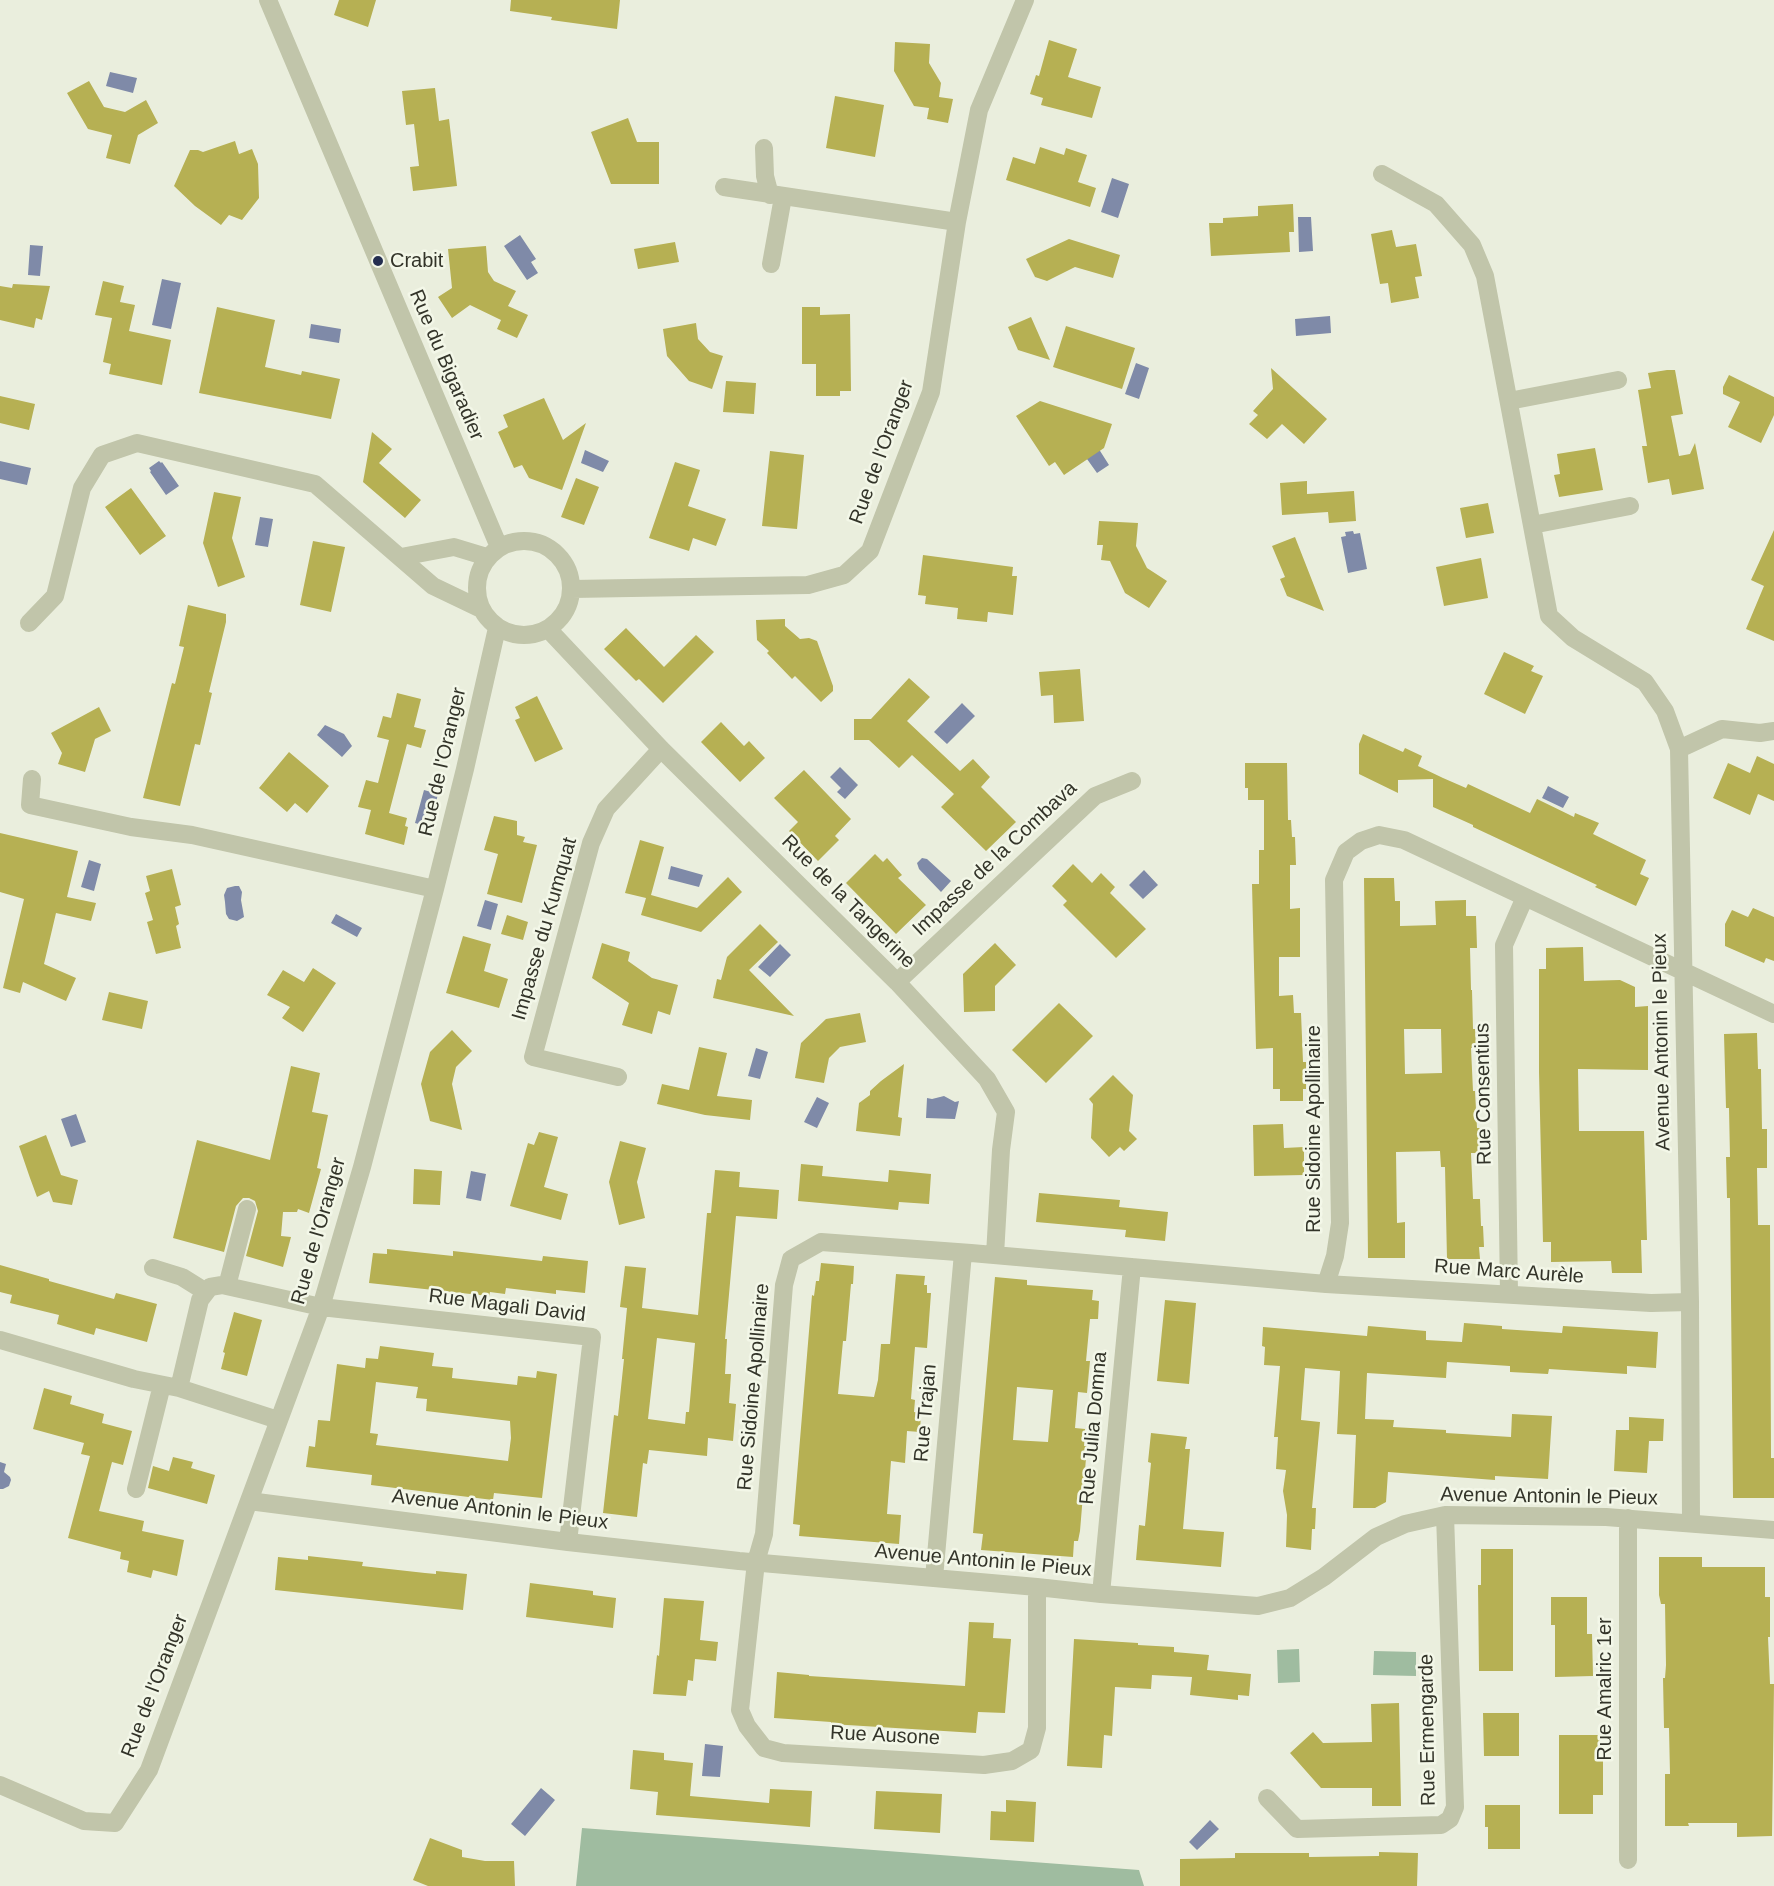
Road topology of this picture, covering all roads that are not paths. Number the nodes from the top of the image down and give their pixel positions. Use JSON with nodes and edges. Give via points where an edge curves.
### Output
{"nodes":[{"id":1,"x":268,"y":0,"type":"edge"},
{"id":2,"x":1025,"y":0,"type":"edge"},
{"id":3,"x":764,"y":148,"type":"dead end"},
{"id":4,"x":1382,"y":174,"type":"dead end"},
{"id":5,"x":724,"y":187,"type":"dead end"},
{"id":6,"x":776,"y":196,"type":"junction"},
{"id":7,"x":957,"y":222,"type":"junction"},
{"id":8,"x":771,"y":264,"type":"dead end"},
{"id":9,"x":1618,"y":380,"type":"dead end"},
{"id":10,"x":1509,"y":401,"type":"junction"},
{"id":11,"x":1630,"y":506,"type":"dead end"},
{"id":12,"x":1532,"y":525,"type":"junction"},
{"id":13,"x":493,"y":552,"type":"junction"},
{"id":14,"x":401,"y":557,"type":"junction"},
{"id":15,"x":572,"y":589,"type":"junction"},
{"id":16,"x":481,"y":609,"type":"junction"},
{"id":17,"x":29,"y":623,"type":"dead end"},
{"id":18,"x":497,"y":628,"type":"junction"},
{"id":19,"x":548,"y":629,"type":"junction"},
{"id":20,"x":1774,"y":731,"type":"edge"},
{"id":21,"x":662,"y":749,"type":"junction"},
{"id":22,"x":1680,"y":749,"type":"junction"},
{"id":23,"x":32,"y":779,"type":"dead end"},
{"id":24,"x":1132,"y":781,"type":"dead end"},
{"id":25,"x":435,"y":889,"type":"junction"},
{"id":26,"x":1525,"y":897,"type":"junction"},
{"id":27,"x":1683,"y":971,"type":"junction"},
{"id":28,"x":897,"y":982,"type":"junction"},
{"id":29,"x":1774,"y":1014,"type":"edge"},
{"id":30,"x":618,"y":1077,"type":"dead end"},
{"id":31,"x":247,"y":1209,"type":"dead end"},
{"id":32,"x":963,"y":1252,"type":"junction"},
{"id":33,"x":995,"y":1255,"type":"junction"},
{"id":34,"x":1132,"y":1267,"type":"junction"},
{"id":35,"x":153,"y":1268,"type":"dead end"},
{"id":36,"x":1326,"y":1284,"type":"junction"},
{"id":37,"x":227,"y":1286,"type":"junction"},
{"id":38,"x":206,"y":1292,"type":"junction"},
{"id":39,"x":1509,"y":1294,"type":"junction"},
{"id":40,"x":1690,"y":1302,"type":"junction"},
{"id":41,"x":321,"y":1307,"type":"junction"},
{"id":42,"x":0,"y":1340,"type":"edge"},
{"id":43,"x":171,"y":1386,"type":"junction"},
{"id":44,"x":278,"y":1420,"type":"junction"},
{"id":45,"x":136,"y":1489,"type":"dead end"},
{"id":46,"x":249,"y":1501,"type":"junction"},
{"id":47,"x":1444,"y":1515,"type":"junction"},
{"id":48,"x":1628,"y":1518,"type":"junction"},
{"id":49,"x":1691,"y":1523,"type":"junction"},
{"id":50,"x":1774,"y":1530,"type":"edge"},
{"id":51,"x":568,"y":1542,"type":"junction"},
{"id":52,"x":756,"y":1562,"type":"junction"},
{"id":53,"x":934,"y":1578,"type":"junction"},
{"id":54,"x":1037,"y":1587,"type":"junction"},
{"id":55,"x":1101,"y":1594,"type":"junction"},
{"id":56,"x":0,"y":1785,"type":"edge"},
{"id":57,"x":1267,"y":1798,"type":"dead end"},
{"id":58,"x":1628,"y":1860,"type":"dead end"}],
"edges":[{"from":1,"to":13,"type":"street","name":"Rue du Bigaradier"},
{"from":2,"to":7,"type":"street","name":"Rue de l'Oranger","via":[[979,110]]},
{"from":3,"to":6,"type":"street","via":[[765,176]]},
{"from":4,"to":10,"type":"street","via":[[1436,204],[1472,245],[1485,276]]},
{"from":5,"to":6,"type":"street"},
{"from":6,"to":7,"type":"street"},
{"from":6,"to":8,"type":"street"},
{"from":7,"to":15,"type":"street","name":"Rue de l'Oranger","via":[[931,392],[870,551],[844,574],[808,585]]},
{"from":9,"to":10,"type":"street"},
{"from":10,"to":12,"type":"street"},
{"from":11,"to":12,"type":"street"},
{"from":12,"to":22,"type":"street","via":[[1549,616],[1573,638],[1645,682],[1665,711]]},
{"from":13,"to":14,"type":"street","via":[[454,547]]},
{"from":13,"to":15,"type":"street","via":[[518,540],[550,548],[562,558]]},
{"from":13,"to":16,"type":"street","via":[[478,573],[476,592]]},
{"from":14,"to":16,"type":"street","via":[[434,586]]},
{"from":14,"to":17,"type":"street","via":[[315,484],[137,442],[102,455],[82,488],[56,596]]},
{"from":15,"to":19,"type":"street","via":[[569,605]]},
{"from":16,"to":18,"type":"street"},
{"from":18,"to":19,"type":"street","via":[[531,636]]},
{"from":18,"to":25,"type":"street","name":"Rue de l'Oranger"},
{"from":19,"to":21,"type":"street","name":"Rue de la Tangerine"},
{"from":20,"to":22,"type":"street","via":[[1722,729]]},
{"from":21,"to":28,"type":"street","name":"Rue de la Tangerine"},
{"from":21,"to":30,"type":"street","name":"Impasse du Kumquat","via":[[606,809],[591,843],[533,1057]]},
{"from":22,"to":27,"type":"street","name":"Avenue Antonin le Pieux"},
{"from":23,"to":25,"type":"street","via":[[30,805]]},
{"from":24,"to":28,"type":"street","name":"Impasse de la Combava","via":[[1095,796]]},
{"from":25,"to":41,"type":"street","name":"Rue de l'Oranger"},
{"from":26,"to":27,"type":"street","name":"Rue Sidoine Apollinaire"},
{"from":26,"to":36,"type":"street","name":"Rue Sidoine Apollinaire","via":[[1404,840],[1379,835],[1346,852],[1334,880],[1340,1222]]},
{"from":26,"to":39,"type":"street","name":"Rue Consentius","via":[[1504,945]]},
{"from":27,"to":29,"type":"street","name":"Rue Sidoine Apollinaire"},
{"from":27,"to":40,"type":"street","name":"Avenue Antonin le Pieux"},
{"from":28,"to":33,"type":"street","name":"Rue de la Tangerine","via":[[987,1079],[1006,1112]]},
{"from":31,"to":37,"type":"street"},
{"from":32,"to":33,"type":"street","name":"Rue Sidoine Apollinaire"},
{"from":32,"to":52,"type":"street","name":"Rue Sidoine Apollinaire","via":[[821,1242],[791,1259],[784,1285],[764,1534]]},
{"from":32,"to":53,"type":"street","name":"Rue Trajan"},
{"from":33,"to":34,"type":"street","name":"Rue Sidoine Apollinaire"},
{"from":34,"to":36,"type":"street","name":"Rue Sidoine Apollinaire"},
{"from":34,"to":55,"type":"street","name":"Rue Julia Domna"},
{"from":35,"to":38,"type":"street","via":[[182,1277]]},
{"from":36,"to":39,"type":"street","name":"Rue Marc Aurèle"},
{"from":37,"to":38,"type":"street","via":[[210,1287]]},
{"from":37,"to":41,"type":"street"},
{"from":38,"to":43,"type":"street"},
{"from":39,"to":40,"type":"street","name":"Rue Marc Aurèle"},
{"from":40,"to":49,"type":"street","name":"Avenue Antonin le Pieux"},
{"from":41,"to":44,"type":"street","name":"Rue de l'Oranger"},
{"from":41,"to":51,"type":"street","name":"Rue Magali David","via":[[592,1337]]},
{"from":42,"to":43,"type":"street"},
{"from":43,"to":44,"type":"street"},
{"from":43,"to":45,"type":"street"},
{"from":44,"to":46,"type":"street","name":"Rue de l'Oranger"},
{"from":46,"to":51,"type":"street","name":"Avenue Antonin le Pieux"},
{"from":46,"to":56,"type":"street","name":"Rue de l'Oranger","via":[[149,1770],[115,1823],[84,1821]]},
{"from":47,"to":48,"type":"street","name":"Avenue Antonin le Pieux"},
{"from":47,"to":55,"type":"street","name":"Avenue Antonin le Pieux","via":[[1376,1536],[1290,1598],[1258,1606]]},
{"from":47,"to":57,"type":"street","name":"Rue Ermengarde","via":[[1455,1807],[1450,1819],[1441,1825],[1297,1829]]},
{"from":48,"to":49,"type":"street","name":"Avenue Antonin le Pieux"},
{"from":48,"to":58,"type":"street","name":"Rue Amalric 1er"},
{"from":49,"to":50,"type":"street","name":"Avenue Antonin le Pieux"},
{"from":51,"to":52,"type":"street","name":"Avenue Antonin le Pieux"},
{"from":52,"to":53,"type":"street","name":"Avenue Antonin le Pieux"},
{"from":52,"to":54,"type":"street","name":"Rue Ausone","via":[[740,1710],[764,1748],[783,1753],[984,1765],[1012,1761],[1030,1750],[1037,1728]]},
{"from":53,"to":54,"type":"street","name":"Avenue Antonin le Pieux"},
{"from":54,"to":55,"type":"street","name":"Avenue Antonin le Pieux"}]}
